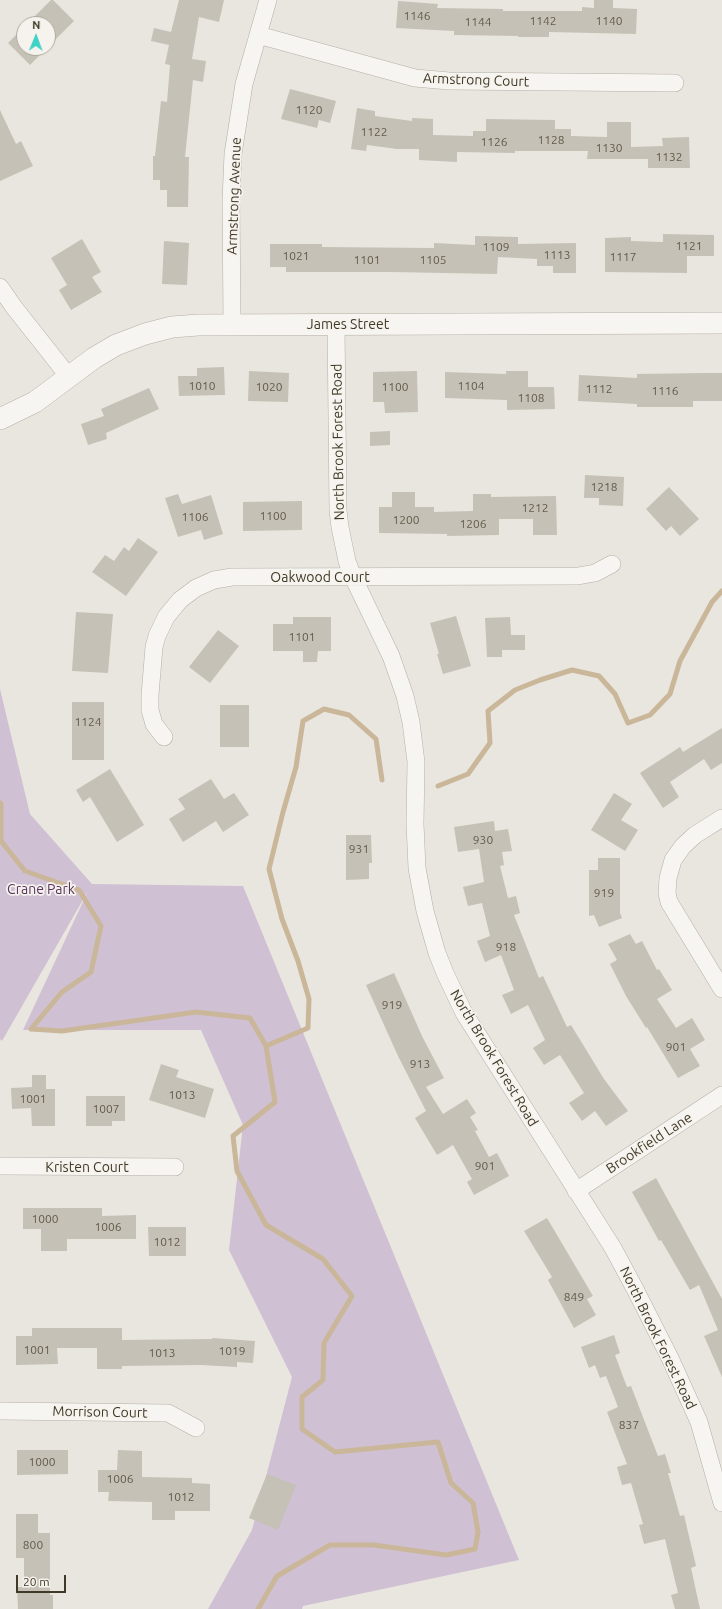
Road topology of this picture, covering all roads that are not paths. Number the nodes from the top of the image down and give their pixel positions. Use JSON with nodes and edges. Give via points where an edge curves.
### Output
{"nodes":[{"id":1,"x":268,"y":0,"type":"edge"},
{"id":2,"x":258,"y":35,"type":"junction"},
{"id":3,"x":675,"y":83,"type":"dead end"},
{"id":4,"x":0,"y":287,"type":"edge"},
{"id":5,"x":722,"y":323,"type":"edge"},
{"id":6,"x":232,"y":324,"type":"junction"},
{"id":7,"x":336,"y":324,"type":"junction"},
{"id":8,"x":69,"y":377,"type":"junction"},
{"id":9,"x":0,"y":419,"type":"edge"},
{"id":10,"x":612,"y":564,"type":"dead end"},
{"id":11,"x":352,"y":577,"type":"junction"},
{"id":12,"x":164,"y":737,"type":"dead end"},
{"id":13,"x":722,"y":818,"type":"edge"},
{"id":14,"x":722,"y":989,"type":"edge"},
{"id":15,"x":722,"y":1095,"type":"edge"},
{"id":16,"x":0,"y":1166,"type":"edge"},
{"id":17,"x":175,"y":1167,"type":"dead end"},
{"id":18,"x":576,"y":1191,"type":"junction"},
{"id":19,"x":0,"y":1411,"type":"edge"},
{"id":20,"x":196,"y":1428,"type":"dead end"},
{"id":21,"x":722,"y":1503,"type":"edge"}],
"edges":[{"from":1,"to":2,"type":"street","name":"Armstrong Avenue"},
{"from":2,"to":3,"type":"street","name":"Armstrong Court","via":[[415,78],[448,81]]},
{"from":2,"to":6,"type":"street","name":"Armstrong Avenue","via":[[244,84],[233,154]]},
{"from":4,"to":8,"type":"street"},
{"from":5,"to":7,"type":"street","name":"James Street"},
{"from":6,"to":7,"type":"street","name":"James Street"},
{"from":6,"to":8,"type":"street","name":"James Street","via":[[172,327],[145,334],[116,345]]},
{"from":7,"to":11,"type":"street","name":"North Brook Forest Road","via":[[338,510]]},
{"from":8,"to":9,"type":"street","name":"James Street","via":[[35,402]]},
{"from":10,"to":11,"type":"street","name":"Oakwood Court","via":[[595,573],[578,576]]},
{"from":11,"to":12,"type":"street","name":"Oakwood Court","via":[[232,577],[214,580],[196,588],[180,600],[166,617],[154,647],[150,710],[154,724]]},
{"from":11,"to":18,"type":"street","name":"North Brook Forest Road","via":[[391,656],[405,696],[416,762],[417,868],[425,911],[444,973],[464,1013]]},
{"from":13,"to":14,"type":"street","via":[[683,846],[673,860],[667,893],[668,902]]},
{"from":15,"to":18,"type":"street","name":"Brookfield Lane"},
{"from":16,"to":17,"type":"street","name":"Kristen Court"},
{"from":18,"to":21,"type":"street","name":"North Brook Forest Road","via":[[613,1248],[670,1358],[699,1422]]},
{"from":19,"to":20,"type":"street","name":"Morrison Court","via":[[168,1413]]}]}
